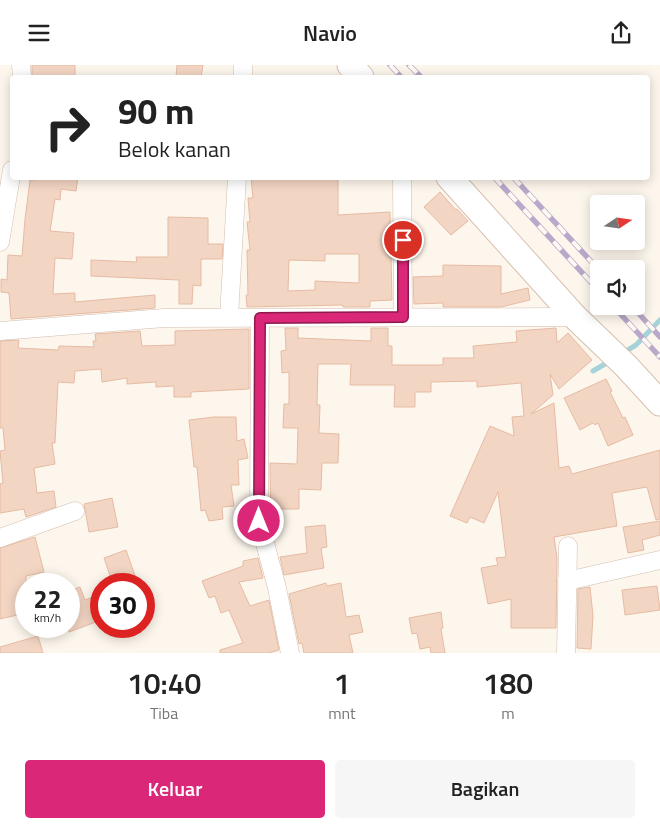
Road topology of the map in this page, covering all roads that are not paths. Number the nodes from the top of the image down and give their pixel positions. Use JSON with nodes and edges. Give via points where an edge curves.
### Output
{"nodes":[{"id":1,"x":350,"y":65,"type":"edge"},
{"id":2,"x":358,"y":75,"type":"edge"},
{"id":3,"x":10,"y":180,"type":"edge"},
{"id":4,"x":237,"y":180,"type":"edge"},
{"id":5,"x":402,"y":180,"type":"edge"},
{"id":6,"x":452,"y":180,"type":"edge"},
{"id":7,"x":0,"y":237,"type":"edge"},
{"id":8,"x":229,"y":317,"type":"junction"},
{"id":9,"x":403,"y":317,"type":"junction"},
{"id":10,"x":575,"y":317,"type":"junction"},
{"id":11,"x":260,"y":318,"type":"junction"},
{"id":12,"x":0,"y":331,"type":"edge"},
{"id":13,"x":660,"y":403,"type":"edge"},
{"id":14,"x":75,"y":511,"type":"dead end"},
{"id":15,"x":0,"y":538,"type":"edge"},
{"id":16,"x":568,"y":546,"type":"dead end"},
{"id":17,"x":660,"y":560,"type":"edge"},
{"id":18,"x":567,"y":581,"type":"junction"},
{"id":19,"x":290,"y":653,"type":"edge"},
{"id":20,"x":566,"y":653,"type":"edge"}],
"edges":[{"from":1,"to":2,"type":"main road"},
{"from":3,"to":7,"type":"street"},
{"from":4,"to":8,"type":"street"},
{"from":5,"to":9,"type":"street"},
{"from":6,"to":10,"type":"main road"},
{"from":8,"to":11,"type":"street"},
{"from":8,"to":12,"type":"street","via":[[164,318]]},
{"from":9,"to":10,"type":"street"},
{"from":9,"to":11,"type":"street"},
{"from":10,"to":13,"type":"main road"},
{"from":11,"to":19,"type":"street","via":[[259,521],[278,588]]},
{"from":14,"to":15,"type":"street"},
{"from":16,"to":18,"type":"street"},
{"from":17,"to":18,"type":"street"},
{"from":18,"to":20,"type":"street"}]}
